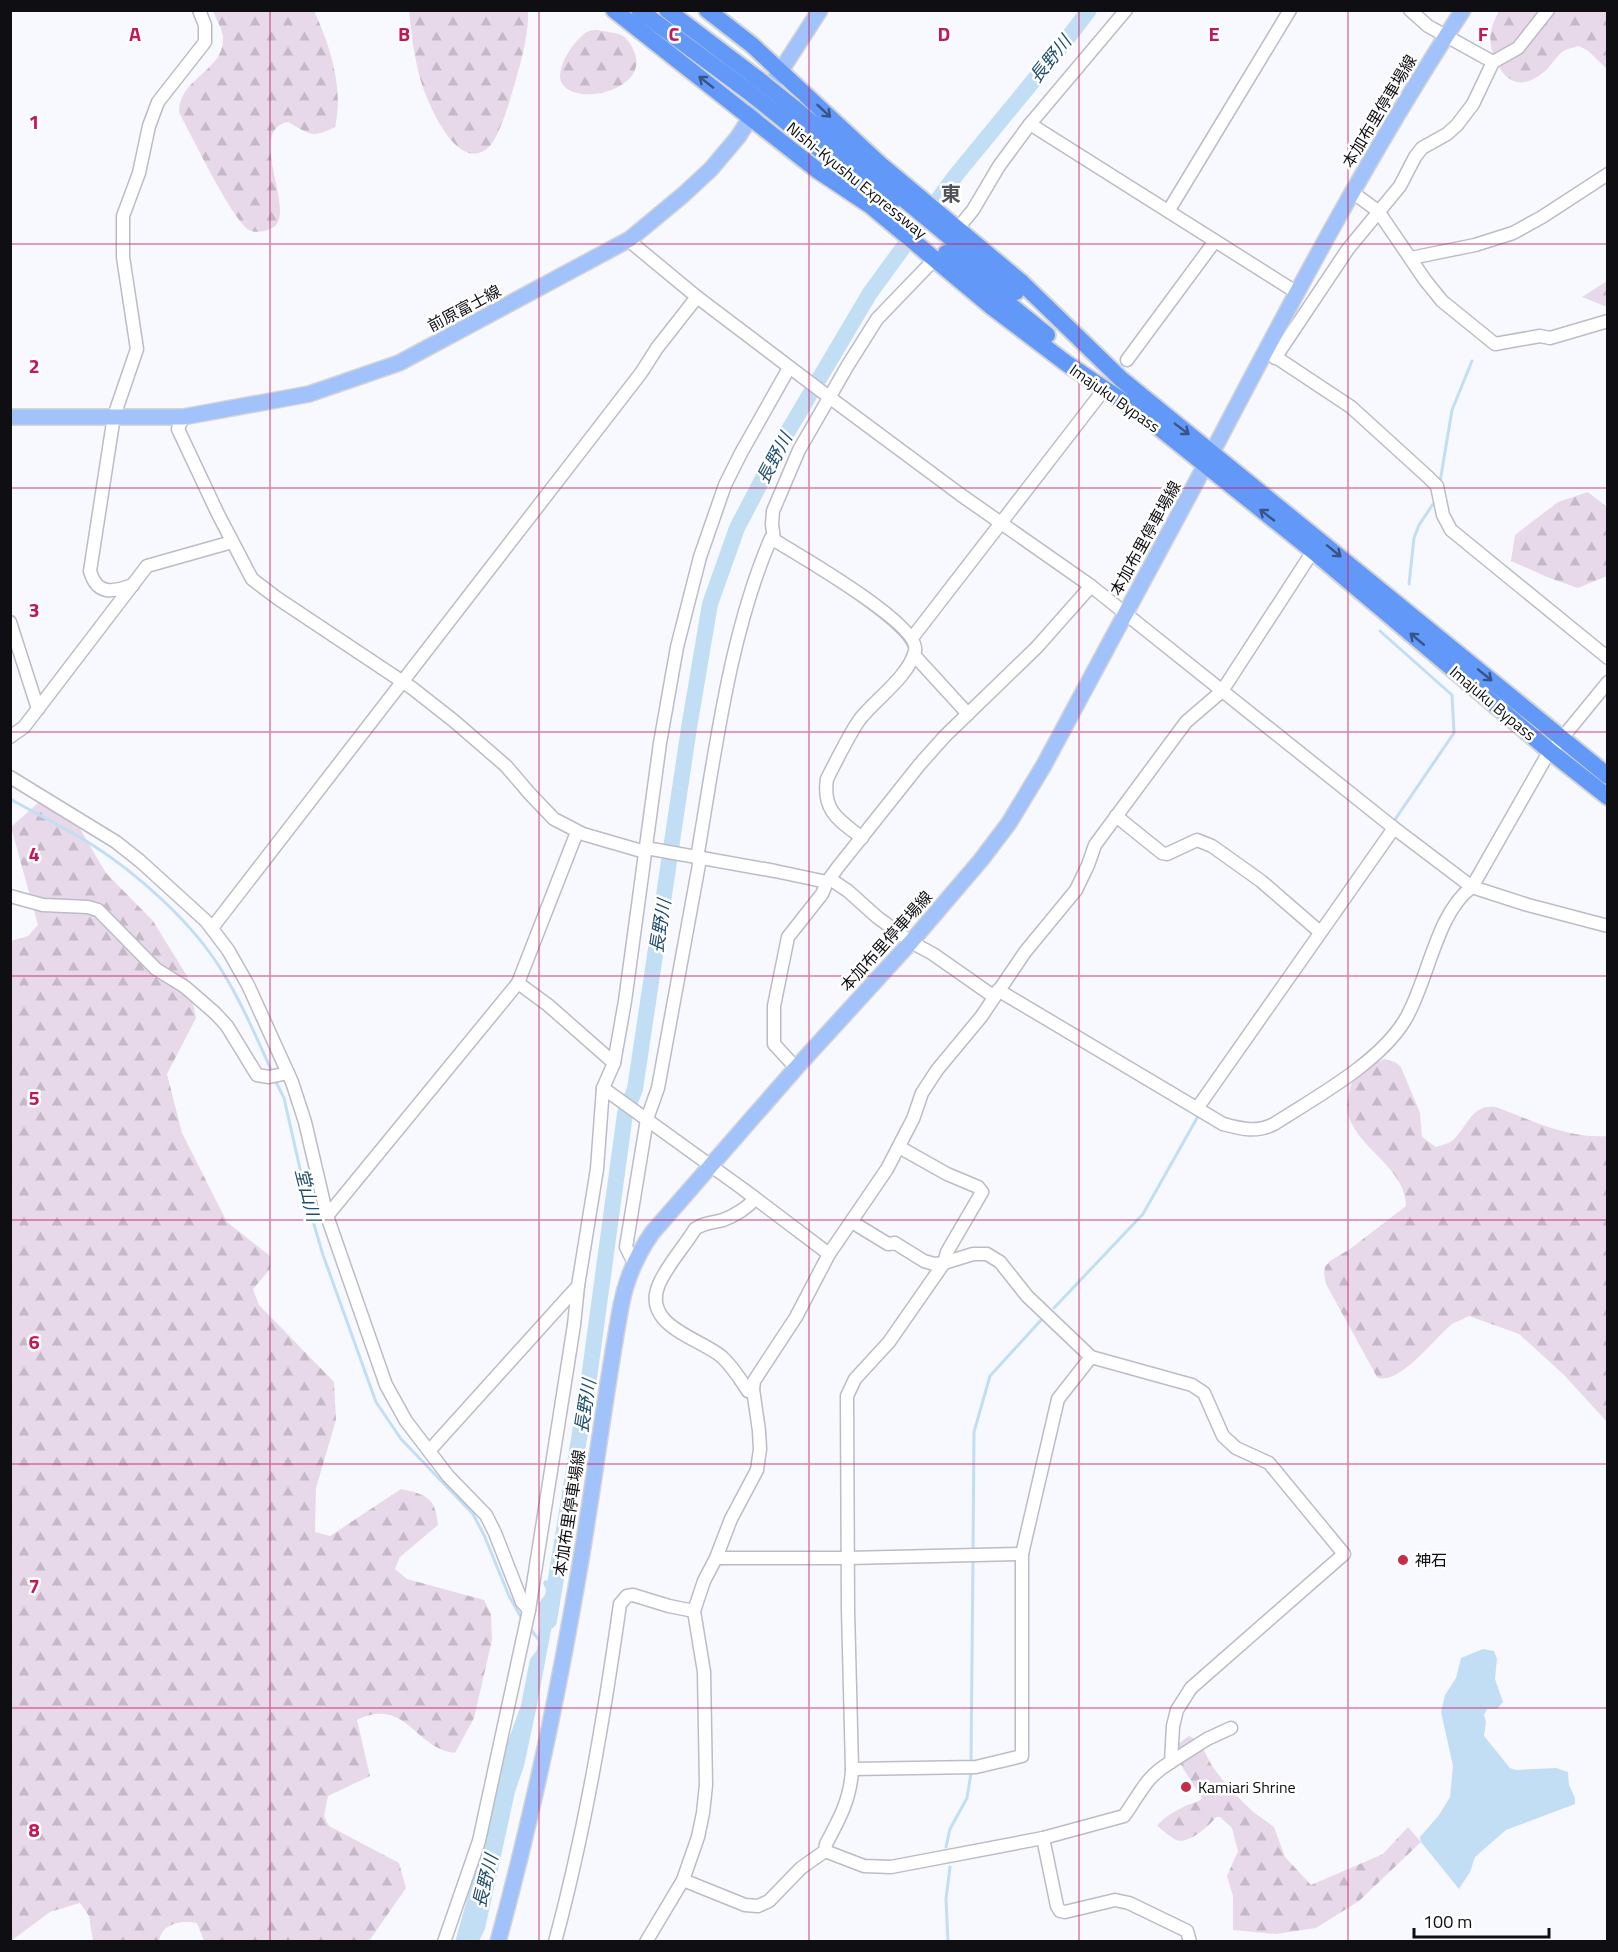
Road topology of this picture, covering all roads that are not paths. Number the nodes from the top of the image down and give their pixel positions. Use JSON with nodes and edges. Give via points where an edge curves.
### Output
{"nodes":[{"id":1,"x":199,"y":10,"type":"edge"},
{"id":2,"x":614,"y":10,"type":"edge"},
{"id":3,"x":639,"y":10,"type":"edge"},
{"id":4,"x":667,"y":10,"type":"edge"},
{"id":5,"x":708,"y":10,"type":"edge"},
{"id":6,"x":820,"y":10,"type":"edge"},
{"id":7,"x":1126,"y":10,"type":"edge"},
{"id":8,"x":1290,"y":10,"type":"edge"},
{"id":9,"x":1410,"y":10,"type":"edge"},
{"id":10,"x":1462,"y":10,"type":"edge"},
{"id":11,"x":1548,"y":10,"type":"edge"},
{"id":12,"x":1446,"y":36,"type":"junction"},
{"id":13,"x":1493,"y":62,"type":"junction"},
{"id":14,"x":781,"y":71,"type":"junction"},
{"id":15,"x":753,"y":86,"type":"junction"},
{"id":16,"x":752,"y":118,"type":"junction"},
{"id":17,"x":1030,"y":124,"type":"junction"},
{"id":18,"x":1608,"y":174,"type":"edge"},
{"id":19,"x":1352,"y":192,"type":"junction"},
{"id":20,"x":901,"y":207,"type":"junction"},
{"id":21,"x":1169,"y":210,"type":"junction"},
{"id":22,"x":1378,"y":211,"type":"junction"},
{"id":23,"x":630,"y":239,"type":"junction"},
{"id":24,"x":940,"y":239,"type":"junction"},
{"id":25,"x":1215,"y":241,"type":"junction"},
{"id":26,"x":1411,"y":258,"type":"junction"},
{"id":27,"x":1296,"y":292,"type":"junction"},
{"id":28,"x":697,"y":297,"type":"junction"},
{"id":29,"x":1608,"y":321,"type":"edge"},
{"id":30,"x":1076,"y":349,"type":"junction"},
{"id":31,"x":1270,"y":354,"type":"junction"},
{"id":32,"x":1126,"y":360,"type":"dead end"},
{"id":33,"x":789,"y":368,"type":"junction"},
{"id":34,"x":1121,"y":378,"type":"junction"},
{"id":35,"x":1099,"y":396,"type":"dead end"},
{"id":36,"x":829,"y":398,"type":"junction"},
{"id":37,"x":1142,"y":414,"type":"junction"},
{"id":38,"x":114,"y":416,"type":"junction"},
{"id":39,"x":10,"y":417,"type":"edge"},
{"id":40,"x":183,"y":417,"type":"junction"},
{"id":41,"x":1208,"y":458,"type":"junction"},
{"id":42,"x":1001,"y":523,"type":"junction"},
{"id":43,"x":774,"y":540,"type":"junction"},
{"id":44,"x":232,"y":542,"type":"junction"},
{"id":45,"x":1313,"y":552,"type":"junction"},
{"id":46,"x":133,"y":585,"type":"junction"},
{"id":47,"x":1091,"y":586,"type":"junction"},
{"id":48,"x":1124,"y":614,"type":"junction"},
{"id":49,"x":10,"y":622,"type":"edge"},
{"id":50,"x":912,"y":638,"type":"junction"},
{"id":51,"x":914,"y":655,"type":"junction"},
{"id":52,"x":1608,"y":658,"type":"edge"},
{"id":53,"x":403,"y":682,"type":"junction"},
{"id":54,"x":1608,"y":682,"type":"edge"},
{"id":55,"x":1222,"y":691,"type":"junction"},
{"id":56,"x":38,"y":709,"type":"junction"},
{"id":57,"x":968,"y":714,"type":"junction"},
{"id":58,"x":10,"y":736,"type":"edge"},
{"id":59,"x":1562,"y":738,"type":"junction"},
{"id":60,"x":1551,"y":752,"type":"junction"},
{"id":61,"x":1608,"y":776,"type":"edge"},
{"id":62,"x":10,"y":777,"type":"edge"},
{"id":63,"x":1608,"y":797,"type":"edge"},
{"id":64,"x":1116,"y":816,"type":"junction"},
{"id":65,"x":1394,"y":828,"type":"junction"},
{"id":66,"x":577,"y":832,"type":"junction"},
{"id":67,"x":862,"y":838,"type":"junction"},
{"id":68,"x":646,"y":850,"type":"junction"},
{"id":69,"x":697,"y":858,"type":"junction"},
{"id":70,"x":829,"y":881,"type":"junction"},
{"id":71,"x":1472,"y":887,"type":"junction"},
{"id":72,"x":10,"y":896,"type":"edge"},
{"id":73,"x":1608,"y":927,"type":"edge"},
{"id":74,"x":212,"y":928,"type":"junction"},
{"id":75,"x":1320,"y":932,"type":"junction"},
{"id":76,"x":911,"y":942,"type":"junction"},
{"id":77,"x":518,"y":983,"type":"junction"},
{"id":78,"x":995,"y":993,"type":"junction"},
{"id":79,"x":614,"y":1063,"type":"junction"},
{"id":80,"x":796,"y":1068,"type":"junction"},
{"id":81,"x":288,"y":1073,"type":"junction"},
{"id":82,"x":607,"y":1090,"type":"junction"},
{"id":83,"x":1198,"y":1107,"type":"junction"},
{"id":84,"x":645,"y":1119,"type":"junction"},
{"id":85,"x":899,"y":1147,"type":"junction"},
{"id":86,"x":709,"y":1166,"type":"junction"},
{"id":87,"x":755,"y":1198,"type":"junction"},
{"id":88,"x":327,"y":1216,"type":"junction"},
{"id":89,"x":852,"y":1222,"type":"junction"},
{"id":90,"x":829,"y":1254,"type":"junction"},
{"id":91,"x":634,"y":1263,"type":"junction"},
{"id":92,"x":944,"y":1263,"type":"junction"},
{"id":93,"x":578,"y":1286,"type":"junction"},
{"id":94,"x":1091,"y":1357,"type":"junction"},
{"id":95,"x":753,"y":1389,"type":"junction"},
{"id":96,"x":429,"y":1451,"type":"junction"},
{"id":97,"x":1022,"y":1554,"type":"junction"},
{"id":98,"x":716,"y":1558,"type":"junction"},
{"id":99,"x":848,"y":1558,"type":"junction"},
{"id":100,"x":529,"y":1610,"type":"junction"},
{"id":101,"x":694,"y":1611,"type":"junction"},
{"id":102,"x":1231,"y":1728,"type":"dead end"},
{"id":103,"x":1171,"y":1762,"type":"junction"},
{"id":104,"x":852,"y":1769,"type":"junction"},
{"id":105,"x":1043,"y":1838,"type":"junction"},
{"id":106,"x":825,"y":1851,"type":"junction"},
{"id":107,"x":683,"y":1880,"type":"junction"},
{"id":108,"x":444,"y":1941,"type":"edge"},
{"id":109,"x":498,"y":1941,"type":"edge"},
{"id":110,"x":555,"y":1941,"type":"edge"},
{"id":111,"x":646,"y":1941,"type":"edge"},
{"id":112,"x":1190,"y":1941,"type":"edge"}],
"edges":[{"from":1,"to":38,"type":"street","via":[[205,25],[205,42],[158,102],[123,216],[123,257],[137,349]]},
{"from":16,"to":2,"type":"highway","name":"Imajuku Bypass","one_way":true},
{"from":3,"to":15,"type":"highway","name":"Nishi-Kyushu Expressway"},
{"from":4,"to":15,"type":"highway","name":"Nishi-Kyushu Expressway"},
{"from":5,"to":14,"type":"highway","name":"Imajuku Bypass"},
{"from":6,"to":14,"type":"main road","name":"前原富士線"},
{"from":7,"to":17,"type":"street"},
{"from":8,"to":21,"type":"street"},
{"from":9,"to":12,"type":"street"},
{"from":10,"to":12,"type":"main road","name":"本加布里停車場線"},
{"from":11,"to":13,"type":"street","via":[[1518,48]]},
{"from":12,"to":13,"type":"street"},
{"from":12,"to":19,"type":"main road","name":"本加布里停車場線"},
{"from":13,"to":22,"type":"street","via":[[1473,104],[1447,134],[1414,157],[1400,186]]},
{"from":14,"to":16,"type":"main road","name":"前原富士線"},
{"from":14,"to":20,"type":"highway","name":"Imajuku Bypass","one_way":true},
{"from":15,"to":20,"type":"highway","name":"Nishi-Kyushu Expressway","bridge":true},
{"from":16,"to":20,"type":"highway","name":"Imajuku Bypass","via":[[817,170],[871,206]]},
{"from":16,"to":23,"type":"main road","name":"前原富士線","via":[[711,169]]},
{"from":17,"to":21,"type":"street"},
{"from":17,"to":24,"type":"street","via":[[973,210]]},
{"from":18,"to":26,"type":"street","via":[[1513,233]]},
{"from":19,"to":22,"type":"street"},
{"from":19,"to":27,"type":"main road","name":"本加布里停車場線"},
{"from":20,"to":24,"type":"highway","name":"Imajuku Bypass"},
{"from":20,"to":24,"type":"highway","name":"Imajuku Bypass"},
{"from":21,"to":25,"type":"street"},
{"from":22,"to":26,"type":"street"},
{"from":22,"to":31,"type":"street"},
{"from":23,"to":28,"type":"street"},
{"from":23,"to":40,"type":"main road","name":"前原富士線","via":[[399,363],[309,394]]},
{"from":24,"to":30,"type":"highway","name":"Nishi-Kyushu Expressway"},
{"from":24,"to":34,"type":"highway","name":"Imajuku Bypass","via":[[1021,282]]},
{"from":24,"to":36,"type":"street","via":[[878,319]]},
{"from":24,"to":37,"type":"highway","name":"Imajuku Bypass","via":[[992,307]]},
{"from":25,"to":27,"type":"street"},
{"from":25,"to":32,"type":"street"},
{"from":26,"to":29,"type":"street","via":[[1442,301],[1495,344],[1540,336],[1550,338]]},
{"from":27,"to":31,"type":"main road","name":"本加布里停車場線"},
{"from":28,"to":33,"type":"street"},
{"from":28,"to":53,"type":"street"},
{"from":30,"to":34,"type":"highway"},
{"from":30,"to":37,"type":"highway"},
{"from":31,"to":41,"type":"main road","name":"本加布里停車場線"},
{"from":31,"to":52,"type":"street","via":[[1359,414],[1437,486],[1451,530]]},
{"from":33,"to":36,"type":"street"},
{"from":33,"to":68,"type":"street","via":[[725,485],[700,557],[677,647]]},
{"from":34,"to":41,"type":"highway","name":"Imajuku Bypass","one_way":true},
{"from":35,"to":42,"type":"street"},
{"from":36,"to":42,"type":"street"},
{"from":36,"to":43,"type":"street","via":[[799,450],[774,511]]},
{"from":37,"to":41,"type":"highway","name":"Imajuku Bypass"},
{"from":38,"to":39,"type":"main road","name":"前原富士線"},
{"from":38,"to":40,"type":"main road","name":"前原富士線"},
{"from":38,"to":46,"type":"street","via":[[90,571],[96,583],[107,591]]},
{"from":40,"to":44,"type":"street","via":[[178,429]]},
{"from":45,"to":41,"type":"highway","name":"Imajuku Bypass","one_way":true},
{"from":41,"to":48,"type":"main road","name":"本加布里停車場線"},
{"from":41,"to":59,"type":"highway","name":"Imajuku Bypass","one_way":true},
{"from":42,"to":47,"type":"street"},
{"from":42,"to":50,"type":"street"},
{"from":43,"to":50,"type":"street","via":[[898,622]]},
{"from":43,"to":69,"type":"street","via":[[771,538],[759,565],[730,674]]},
{"from":44,"to":46,"type":"street","via":[[147,566]]},
{"from":44,"to":53,"type":"street","via":[[247,572],[261,586]]},
{"from":45,"to":55,"type":"street"},
{"from":60,"to":45,"type":"highway","name":"Imajuku Bypass","one_way":true},
{"from":46,"to":56,"type":"street"},
{"from":47,"to":48,"type":"street"},
{"from":47,"to":57,"type":"street","via":[[1037,647]]},
{"from":48,"to":55,"type":"street"},
{"from":48,"to":76,"type":"main road","name":"本加布里停車場線","via":[[1009,823]]},
{"from":49,"to":56,"type":"street"},
{"from":50,"to":51,"type":"street"},
{"from":51,"to":57,"type":"street"},
{"from":51,"to":67,"type":"street","via":[[899,678],[860,719],[827,779],[829,807]]},
{"from":53,"to":66,"type":"street","via":[[480,742],[554,819]]},
{"from":53,"to":74,"type":"street"},
{"from":54,"to":59,"type":"street"},
{"from":55,"to":64,"type":"street","via":[[1186,722]]},
{"from":55,"to":65,"type":"street"},
{"from":56,"to":58,"type":"street","via":[[24,727]]},
{"from":57,"to":67,"type":"street","via":[[920,764]]},
{"from":59,"to":60,"type":"street"},
{"from":59,"to":61,"type":"highway","name":"Imajuku Bypass"},
{"from":60,"to":63,"type":"highway","name":"Imajuku Bypass"},
{"from":60,"to":71,"type":"street"},
{"from":62,"to":74,"type":"street","via":[[116,842]]},
{"from":64,"to":75,"type":"street","via":[[1162,853],[1197,840],[1212,846],[1261,881]]},
{"from":64,"to":78,"type":"street","via":[[1095,845],[1076,890]]},
{"from":65,"to":71,"type":"street"},
{"from":65,"to":75,"type":"street"},
{"from":66,"to":68,"type":"street"},
{"from":66,"to":77,"type":"street"},
{"from":67,"to":70,"type":"street"},
{"from":68,"to":69,"type":"street"},
{"from":68,"to":79,"type":"street"},
{"from":69,"to":70,"type":"street"},
{"from":69,"to":84,"type":"street","via":[[658,1088]]},
{"from":70,"to":76,"type":"street","via":[[848,891]]},
{"from":70,"to":80,"type":"street","via":[[788,937],[774,1006],[774,1044]]},
{"from":71,"to":73,"type":"street"},
{"from":71,"to":83,"type":"street","via":[[1450,911],[1404,1021],[1391,1040],[1364,1063],[1262,1130],[1223,1124]]},
{"from":72,"to":81,"type":"street","via":[[43,905],[98,910],[156,969],[215,1013],[257,1075]]},
{"from":74,"to":81,"type":"street","via":[[248,985]]},
{"from":75,"to":83,"type":"street"},
{"from":76,"to":78,"type":"street"},
{"from":76,"to":80,"type":"main road","name":"本加布里停車場線"},
{"from":77,"to":79,"type":"street"},
{"from":77,"to":88,"type":"street"},
{"from":78,"to":83,"type":"street"},
{"from":78,"to":85,"type":"street","via":[[922,1093]]},
{"from":79,"to":82,"type":"street"},
{"from":80,"to":86,"type":"main road","name":"本加布里停車場線"},
{"from":81,"to":88,"type":"street","via":[[305,1122]]},
{"from":82,"to":84,"type":"street"},
{"from":82,"to":93,"type":"street"},
{"from":84,"to":86,"type":"street"},
{"from":84,"to":91,"type":"street","via":[[626,1247]]},
{"from":85,"to":89,"type":"street"},
{"from":85,"to":92,"type":"street","via":[[982,1192]]},
{"from":86,"to":87,"type":"street"},
{"from":86,"to":91,"type":"main road","name":"本加布里停車場線","via":[[652,1233]]},
{"from":87,"to":90,"type":"street"},
{"from":87,"to":95,"type":"street","via":[[734,1215],[695,1229],[663,1276],[657,1292],[664,1319],[681,1334],[722,1357],[748,1391]]},
{"from":88,"to":96,"type":"street","via":[[386,1385]]},
{"from":89,"to":90,"type":"street"},
{"from":89,"to":92,"type":"street","via":[[888,1244],[895,1243],[934,1264]]},
{"from":90,"to":95,"type":"street"},
{"from":91,"to":109,"type":"main road","name":"本加布里停車場線","via":[[621,1306],[557,1694]]},
{"from":92,"to":94,"type":"street","via":[[973,1254],[987,1254],[1000,1262],[1027,1296]]},
{"from":92,"to":99,"type":"street","via":[[847,1396]]},
{"from":93,"to":96,"type":"street"},
{"from":93,"to":100,"type":"street"},
{"from":94,"to":97,"type":"street","via":[[1058,1399]]},
{"from":94,"to":103,"type":"street","via":[[1200,1389],[1223,1436],[1236,1448],[1269,1463],[1344,1554],[1191,1688],[1177,1710]]},
{"from":95,"to":98,"type":"street","via":[[760,1449],[757,1470]]},
{"from":96,"to":100,"type":"street","via":[[486,1515],[522,1602]]},
{"from":97,"to":99,"type":"street"},
{"from":97,"to":104,"type":"street","via":[[1022,1756],[976,1767]]},
{"from":98,"to":99,"type":"street"},
{"from":98,"to":101,"type":"street"},
{"from":99,"to":104,"type":"street"},
{"from":100,"to":108,"type":"street","via":[[479,1841]]},
{"from":101,"to":107,"type":"street","via":[[704,1672],[706,1785],[698,1837]]},
{"from":101,"to":110,"type":"street","via":[[633,1595],[620,1604],[592,1777]]},
{"from":102,"to":103,"type":"street"},
{"from":103,"to":105,"type":"street","via":[[1146,1781],[1124,1816]]},
{"from":104,"to":106,"type":"street","via":[[848,1800]]},
{"from":105,"to":106,"type":"street","via":[[879,1868]]},
{"from":105,"to":112,"type":"street","via":[[1060,1911],[1115,1900],[1129,1903],[1187,1931]]},
{"from":106,"to":107,"type":"street","via":[[801,1868],[769,1901],[758,1906],[745,1905]]},
{"from":107,"to":111,"type":"street"}]}
